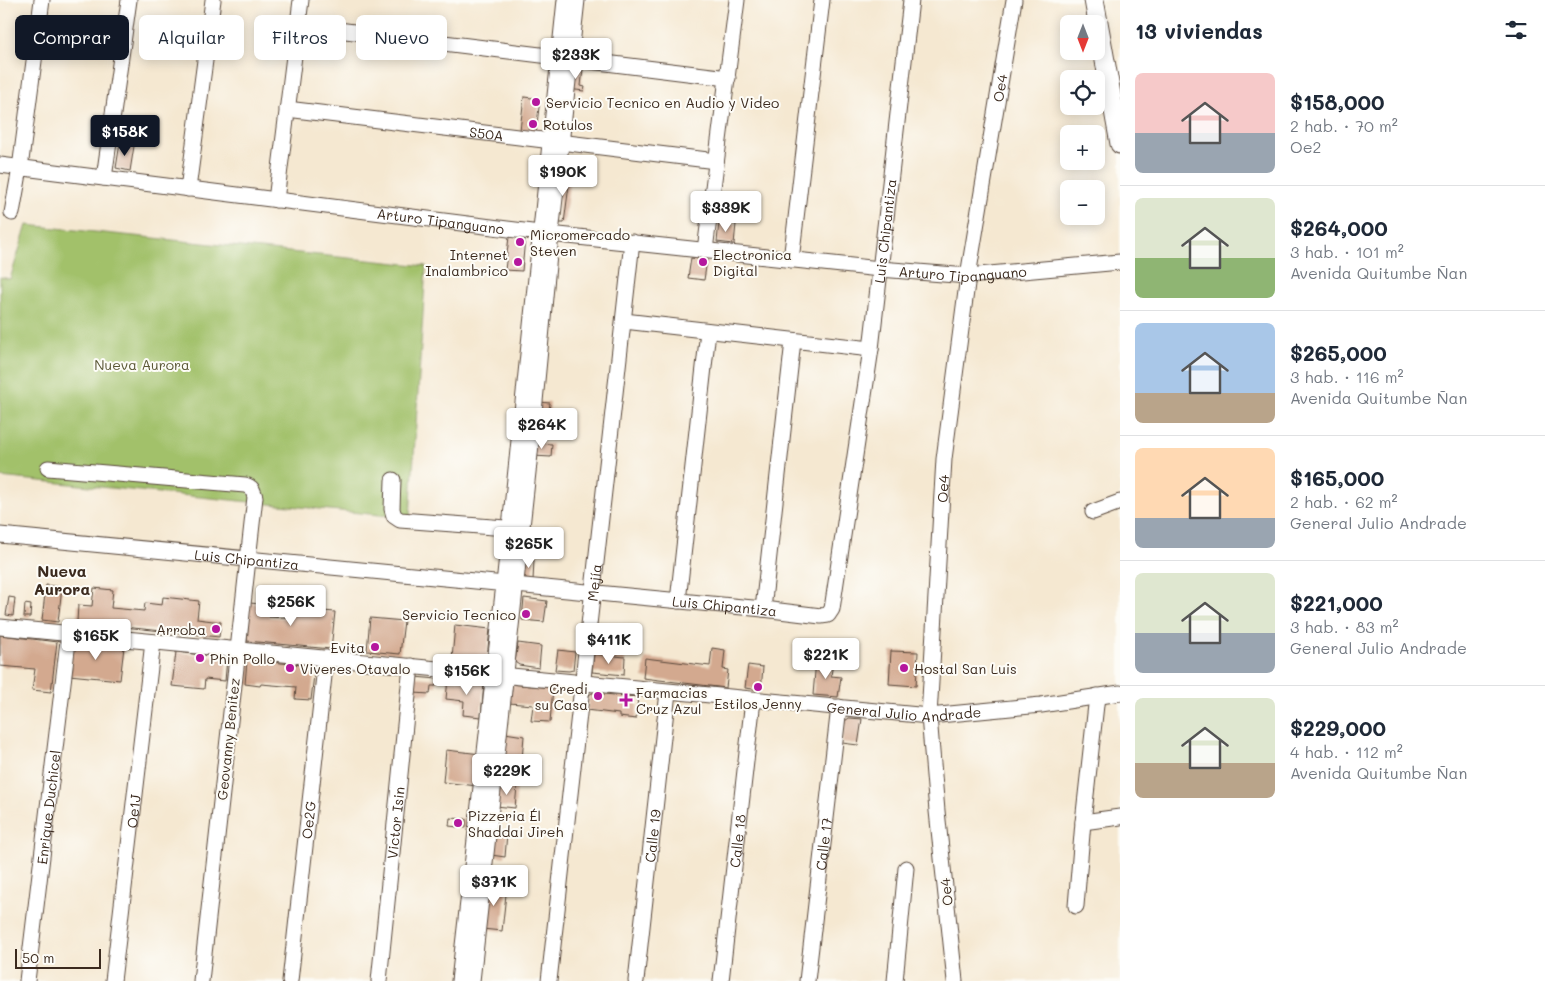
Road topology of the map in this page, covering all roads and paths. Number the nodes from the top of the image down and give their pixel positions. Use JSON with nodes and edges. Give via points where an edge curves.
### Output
{"nodes":[{"id":1,"x":42,"y":0,"type":"edge"},
{"id":2,"x":129,"y":0,"type":"edge"},
{"id":3,"x":213,"y":0,"type":"edge"},
{"id":4,"x":300,"y":0,"type":"edge"},
{"id":5,"x":565,"y":0,"type":"edge"},
{"id":6,"x":577,"y":0,"type":"edge"},
{"id":7,"x":738,"y":0,"type":"edge"},
{"id":8,"x":822,"y":0,"type":"edge"},
{"id":9,"x":911,"y":0,"type":"edge"},
{"id":10,"x":1014,"y":0,"type":"edge"},
{"id":11,"x":1094,"y":0,"type":"edge"},
{"id":12,"x":299,"y":15,"type":"edge"},
{"id":13,"x":346,"y":31,"type":"edge"},
{"id":14,"x":564,"y":58,"type":"junction"},
{"id":15,"x":293,"y":60,"type":"edge"},
{"id":16,"x":728,"y":78,"type":"junction"},
{"id":17,"x":1115,"y":80,"type":"edge"},
{"id":18,"x":287,"y":109,"type":"junction"},
{"id":19,"x":555,"y":142,"type":"junction"},
{"id":20,"x":1120,"y":144,"type":"edge"},
{"id":21,"x":716,"y":161,"type":"junction"},
{"id":22,"x":0,"y":165,"type":"edge"},
{"id":23,"x":20,"y":168,"type":"junction"},
{"id":24,"x":104,"y":178,"type":"junction"},
{"id":25,"x":188,"y":189,"type":"junction"},
{"id":26,"x":276,"y":200,"type":"junction"},
{"id":27,"x":12,"y":213,"type":"dead end"},
{"id":28,"x":546,"y":233,"type":"junction"},
{"id":29,"x":632,"y":242,"type":"junction"},
{"id":30,"x":705,"y":250,"type":"junction"},
{"id":31,"x":791,"y":260,"type":"junction"},
{"id":32,"x":1120,"y":262,"type":"edge"},
{"id":33,"x":880,"y":269,"type":"junction"},
{"id":34,"x":968,"y":276,"type":"junction"},
{"id":35,"x":624,"y":322,"type":"junction"},
{"id":36,"x":708,"y":331,"type":"junction"},
{"id":37,"x":793,"y":341,"type":"junction"},
{"id":38,"x":871,"y":349,"type":"junction"},
{"id":39,"x":48,"y":468,"type":"dead end"},
{"id":40,"x":393,"y":480,"type":"dead end"},
{"id":41,"x":1120,"y":502,"type":"edge"},
{"id":42,"x":1093,"y":512,"type":"dead end"},
{"id":43,"x":515,"y":529,"type":"junction"},
{"id":44,"x":0,"y":535,"type":"edge"},
{"id":45,"x":248,"y":559,"type":"junction"},
{"id":46,"x":510,"y":585,"type":"junction"},
{"id":47,"x":593,"y":592,"type":"junction"},
{"id":48,"x":678,"y":601,"type":"junction"},
{"id":49,"x":763,"y":609,"type":"junction"},
{"id":50,"x":0,"y":627,"type":"edge"},
{"id":51,"x":69,"y":633,"type":"junction"},
{"id":52,"x":153,"y":642,"type":"junction"},
{"id":53,"x":238,"y":650,"type":"junction"},
{"id":54,"x":326,"y":658,"type":"junction"},
{"id":55,"x":411,"y":666,"type":"junction"},
{"id":56,"x":499,"y":675,"type":"junction"},
{"id":57,"x":582,"y":682,"type":"junction"},
{"id":58,"x":668,"y":692,"type":"junction"},
{"id":59,"x":1120,"y":693,"type":"edge"},
{"id":60,"x":1097,"y":696,"type":"junction"},
{"id":61,"x":753,"y":700,"type":"junction"},
{"id":62,"x":839,"y":707,"type":"junction"},
{"id":63,"x":929,"y":716,"type":"junction"},
{"id":64,"x":1120,"y":817,"type":"edge"},
{"id":65,"x":1083,"y":822,"type":"junction"},
{"id":66,"x":906,"y":868,"type":"dead end"},
{"id":67,"x":1076,"y":906,"type":"dead end"},
{"id":68,"x":27,"y":981,"type":"edge"},
{"id":69,"x":113,"y":981,"type":"edge"},
{"id":70,"x":202,"y":981,"type":"edge"},
{"id":71,"x":290,"y":981,"type":"edge"},
{"id":72,"x":379,"y":981,"type":"edge"},
{"id":73,"x":459,"y":981,"type":"edge"},
{"id":74,"x":472,"y":981,"type":"edge"},
{"id":75,"x":549,"y":981,"type":"edge"},
{"id":76,"x":636,"y":981,"type":"edge"},
{"id":77,"x":721,"y":981,"type":"edge"},
{"id":78,"x":807,"y":981,"type":"edge"},
{"id":79,"x":895,"y":981,"type":"edge"},
{"id":80,"x":955,"y":981,"type":"edge"}],
"edges":[{"from":1,"to":23,"type":"street"},
{"from":2,"to":24,"type":"street"},
{"from":3,"to":25,"type":"street"},
{"from":4,"to":12,"type":"street"},
{"from":5,"to":14,"type":"street"},
{"from":6,"to":14,"type":"street"},
{"from":7,"to":16,"type":"street"},
{"from":8,"to":31,"type":"street"},
{"from":9,"to":33,"type":"street","name":"Luis Chipantiza"},
{"from":10,"to":34,"type":"street","name":"Oe4"},
{"from":11,"to":17,"type":"main road"},
{"from":13,"to":14,"type":"street"},
{"from":14,"to":16,"type":"street"},
{"from":14,"to":19,"type":"street"},
{"from":15,"to":18,"type":"street"},
{"from":16,"to":21,"type":"street"},
{"from":17,"to":20,"type":"main road"},
{"from":18,"to":19,"type":"street","name":"S50A"},
{"from":18,"to":26,"type":"street"},
{"from":19,"to":21,"type":"street","name":"S50A"},
{"from":19,"to":28,"type":"street"},
{"from":21,"to":30,"type":"street"},
{"from":22,"to":23,"type":"street","name":"Arturo Tipanguano"},
{"from":23,"to":24,"type":"street","name":"Arturo Tipanguano"},
{"from":23,"to":27,"type":"street"},
{"from":24,"to":25,"type":"street","name":"Arturo Tipanguano"},
{"from":25,"to":26,"type":"street","name":"Arturo Tipanguano"},
{"from":26,"to":28,"type":"street","name":"Arturo Tipanguano"},
{"from":28,"to":29,"type":"street","name":"Arturo Tipanguano"},
{"from":28,"to":43,"type":"street"},
{"from":29,"to":30,"type":"street","name":"Arturo Tipanguano"},
{"from":29,"to":35,"type":"street","name":"Mejía"},
{"from":30,"to":31,"type":"street","name":"Arturo Tipanguano"},
{"from":31,"to":33,"type":"street","name":"Arturo Tipanguano"},
{"from":32,"to":34,"type":"street","name":"Arturo Tipanguano"},
{"from":33,"to":34,"type":"street","name":"Arturo Tipanguano"},
{"from":33,"to":38,"type":"street","name":"Luis Chipantiza"},
{"from":34,"to":63,"type":"street","name":"Oe4","via":[[944,459]]},
{"from":35,"to":36,"type":"street"},
{"from":35,"to":47,"type":"street","name":"Mejía"},
{"from":36,"to":37,"type":"street"},
{"from":36,"to":48,"type":"street"},
{"from":37,"to":38,"type":"street"},
{"from":37,"to":49,"type":"street"},
{"from":38,"to":49,"type":"street","name":"Luis Chipantiza","via":[[832,609],[828,615],[821,616]]},
{"from":39,"to":45,"type":"street","name":"Geovanny Benitez","via":[[245,484],[254,490],[256,497]]},
{"from":40,"to":43,"type":"street","via":[[392,509],[400,520]]},
{"from":41,"to":42,"type":"street"},
{"from":43,"to":46,"type":"street"},
{"from":44,"to":45,"type":"street","name":"Luis Chipantiza"},
{"from":45,"to":46,"type":"street","name":"Luis Chipantiza"},
{"from":45,"to":53,"type":"street","name":"Geovanny Benitez"},
{"from":46,"to":47,"type":"street","name":"Luis Chipantiza"},
{"from":46,"to":56,"type":"street"},
{"from":47,"to":48,"type":"street","name":"Luis Chipantiza"},
{"from":47,"to":57,"type":"street","name":"Mejía"},
{"from":48,"to":49,"type":"street","name":"Luis Chipantiza"},
{"from":50,"to":51,"type":"street","name":"General Julio Andrade"},
{"from":51,"to":52,"type":"street","name":"General Julio Andrade"},
{"from":51,"to":68,"type":"street","name":"Enrique Duchicel"},
{"from":52,"to":53,"type":"street","name":"General Julio Andrade"},
{"from":52,"to":69,"type":"street","name":"Oe1J"},
{"from":53,"to":54,"type":"street","name":"General Julio Andrade"},
{"from":53,"to":70,"type":"street","name":"Geovanny Benitez"},
{"from":54,"to":55,"type":"street","name":"General Julio Andrade"},
{"from":54,"to":71,"type":"street","name":"Oe2G"},
{"from":55,"to":56,"type":"street","name":"General Julio Andrade"},
{"from":55,"to":72,"type":"street","name":"Victor Isin"},
{"from":56,"to":57,"type":"street","name":"General Julio Andrade"},
{"from":56,"to":73,"type":"street"},
{"from":56,"to":74,"type":"street"},
{"from":57,"to":58,"type":"street","name":"General Julio Andrade"},
{"from":57,"to":75,"type":"street","name":"Mejía"},
{"from":58,"to":61,"type":"street","name":"General Julio Andrade"},
{"from":58,"to":76,"type":"street","name":"Calle 19"},
{"from":59,"to":60,"type":"street","name":"General Julio Andrade"},
{"from":60,"to":63,"type":"street","name":"General Julio Andrade","via":[[1041,706]]},
{"from":60,"to":65,"type":"street"},
{"from":61,"to":62,"type":"street","name":"General Julio Andrade"},
{"from":61,"to":77,"type":"street","name":"Calle 18"},
{"from":62,"to":63,"type":"street","name":"General Julio Andrade"},
{"from":62,"to":78,"type":"street","name":"Calle 17"},
{"from":63,"to":80,"type":"street","name":"Oe4"},
{"from":64,"to":65,"type":"street"},
{"from":65,"to":67,"type":"street"},
{"from":66,"to":79,"type":"street"}]}
